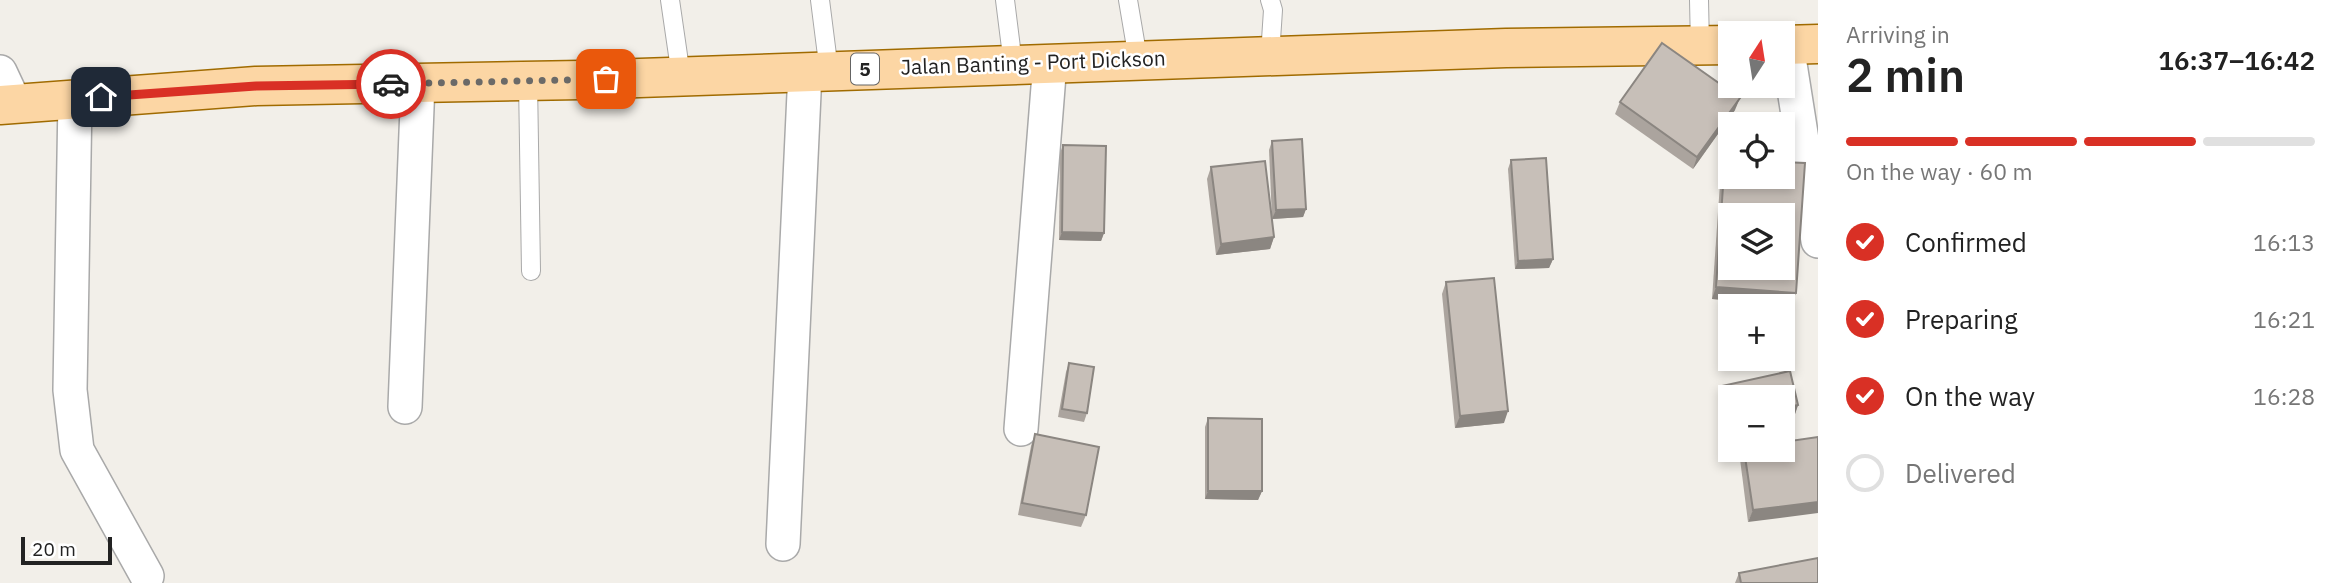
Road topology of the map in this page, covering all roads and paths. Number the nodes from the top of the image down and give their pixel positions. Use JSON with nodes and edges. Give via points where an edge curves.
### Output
{"nodes":[{"id":1,"x":670,"y":0,"type":"edge"},
{"id":2,"x":820,"y":0,"type":"edge"},
{"id":3,"x":1004,"y":0,"type":"edge"},
{"id":4,"x":1128,"y":0,"type":"edge"},
{"id":5,"x":1270,"y":0,"type":"edge"},
{"id":6,"x":1699,"y":0,"type":"edge"},
{"id":7,"x":1796,"y":44,"type":"edge"},
{"id":8,"x":1716,"y":45,"type":"edge"},
{"id":9,"x":1270,"y":55,"type":"junction"},
{"id":10,"x":1138,"y":59,"type":"junction"},
{"id":11,"x":1031,"y":63,"type":"junction"},
{"id":12,"x":817,"y":71,"type":"junction"},
{"id":13,"x":681,"y":76,"type":"junction"},
{"id":14,"x":528,"y":81,"type":"junction"},
{"id":15,"x":418,"y":83,"type":"junction"},
{"id":16,"x":5,"y":93,"type":"edge"},
{"id":17,"x":75,"y":99,"type":"junction"},
{"id":18,"x":1818,"y":241,"type":"edge"},
{"id":19,"x":531,"y":271,"type":"dead end"},
{"id":20,"x":405,"y":407,"type":"dead end"},
{"id":21,"x":1021,"y":429,"type":"dead end"},
{"id":22,"x":783,"y":544,"type":"dead end"},
{"id":23,"x":148,"y":576,"type":"dead end"}],
"edges":[{"from":1,"to":13,"type":"lane"},
{"from":2,"to":12,"type":"lane"},
{"from":3,"to":11,"type":"lane"},
{"from":4,"to":10,"type":"lane"},
{"from":5,"to":9,"type":"lane"},
{"from":6,"to":8,"type":"lane"},
{"from":7,"to":18,"type":"street"},
{"from":8,"to":9,"type":"main road","name":"Jalan Banting - Port Dickson","number":"5"},
{"from":9,"to":10,"type":"main road","name":"Jalan Banting - Port Dickson","number":"5"},
{"from":10,"to":11,"type":"main road","name":"Jalan Banting - Port Dickson","number":"5"},
{"from":11,"to":12,"type":"main road","name":"Jalan Banting - Port Dickson","number":"5"},
{"from":11,"to":21,"type":"street"},
{"from":12,"to":13,"type":"main road","name":"Jalan Banting - Port Dickson","number":"5"},
{"from":12,"to":22,"type":"street"},
{"from":13,"to":14,"type":"main road","name":"Jalan Banting - Port Dickson","number":"5"},
{"from":14,"to":15,"type":"main road","name":"Jalan Banting - Port Dickson","number":"5"},
{"from":14,"to":19,"type":"lane"},
{"from":15,"to":17,"type":"main road","name":"Jalan Banting - Port Dickson","number":"5","via":[[256,86]]},
{"from":15,"to":20,"type":"street"},
{"from":16,"to":17,"type":"main road","name":"Jalan Banting - Port Dickson","number":"5"},
{"from":17,"to":23,"type":"street","via":[[70,390],[74,436],[77,450]]}]}
